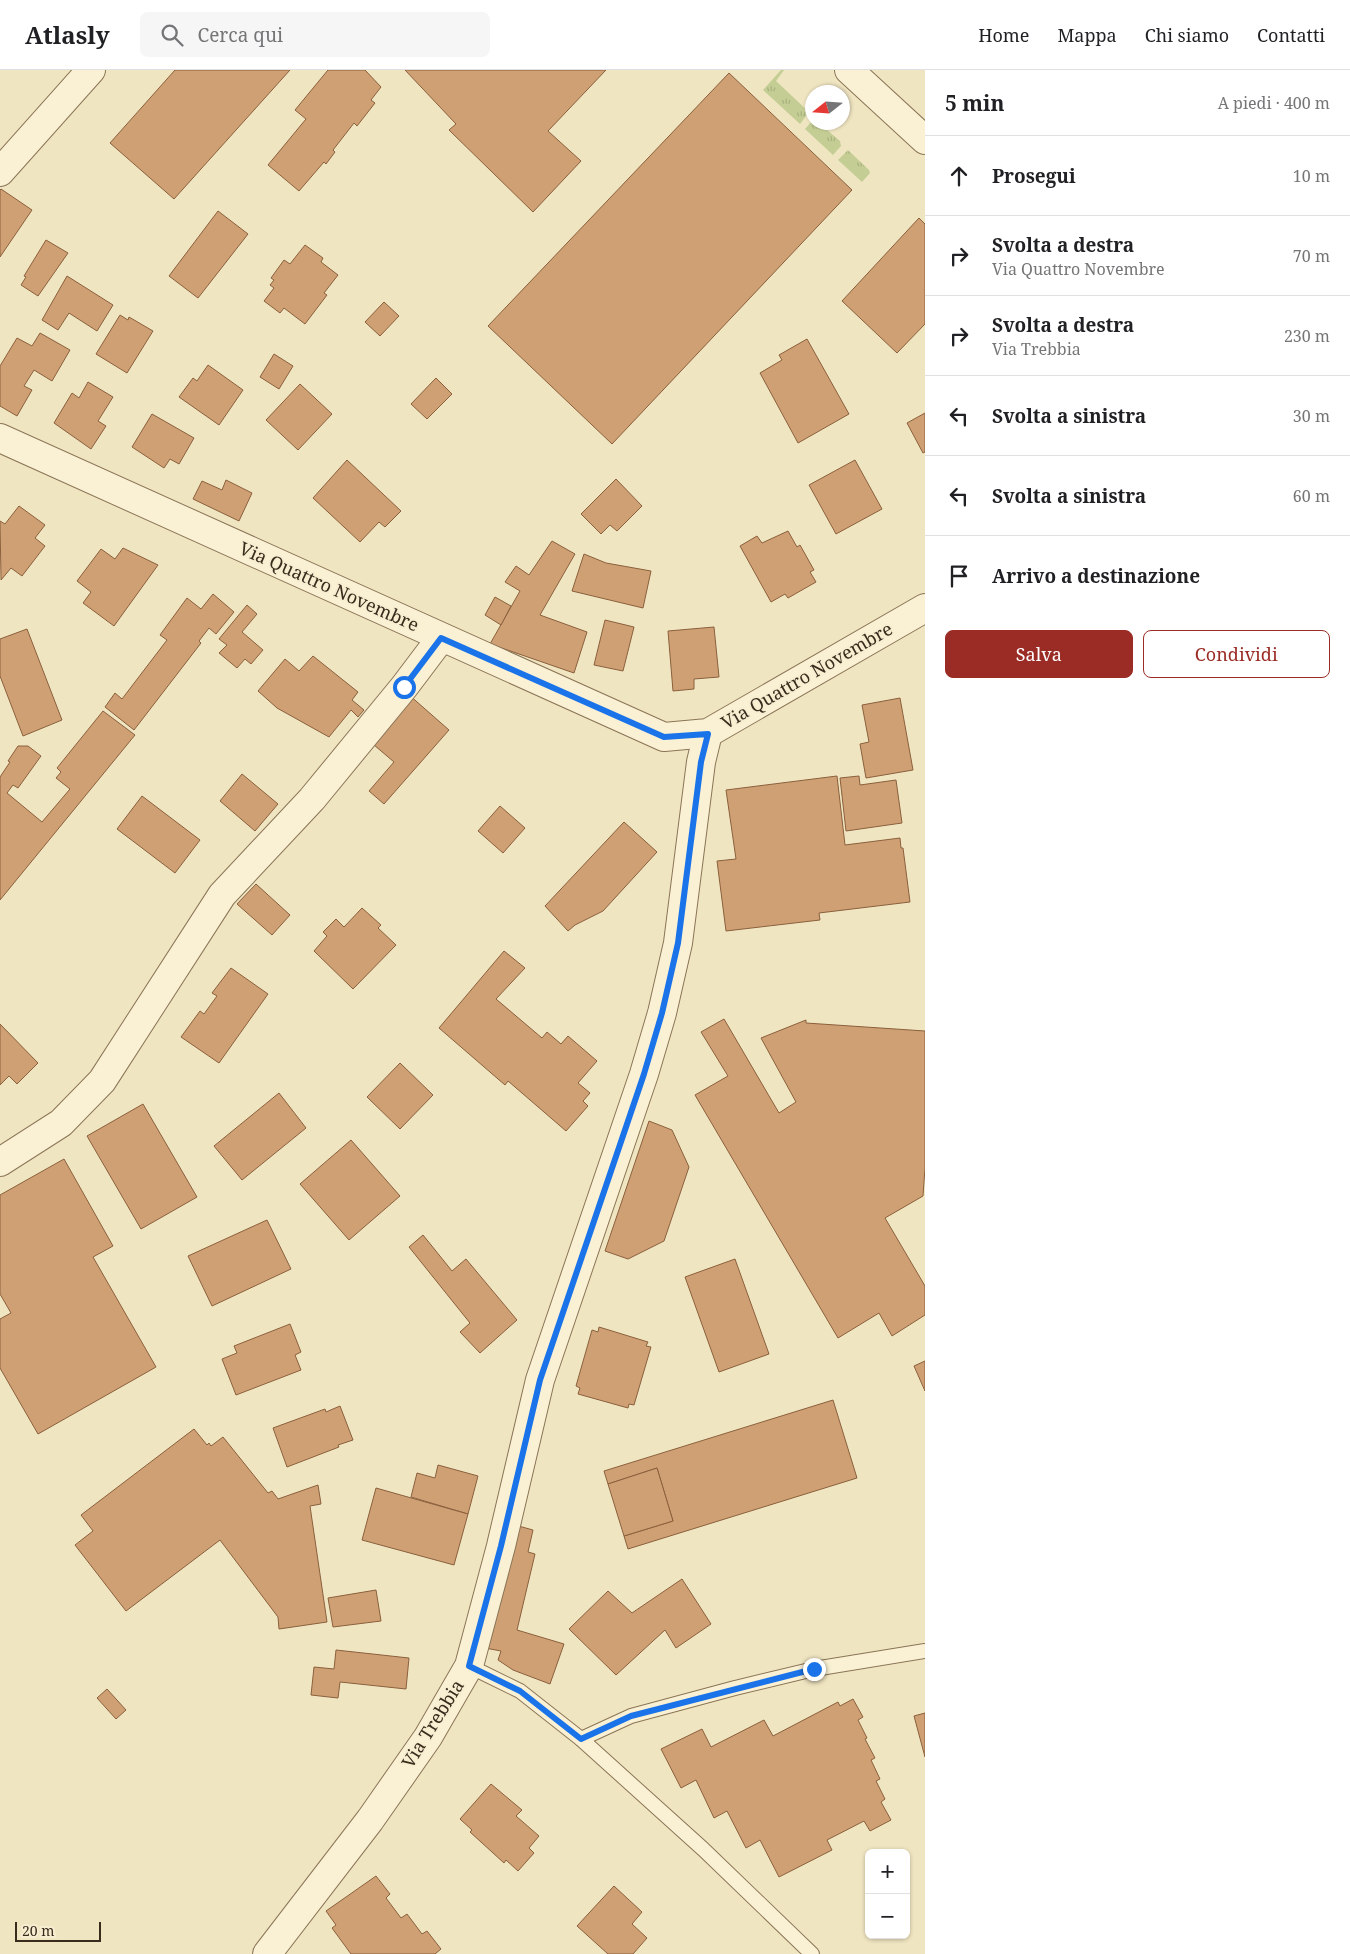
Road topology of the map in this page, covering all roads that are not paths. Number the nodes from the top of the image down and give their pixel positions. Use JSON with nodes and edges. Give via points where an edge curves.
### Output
{"nodes":[{"id":1,"x":91,"y":70,"type":"edge"},
{"id":2,"x":848,"y":70,"type":"edge"},
{"id":3,"x":925,"y":140,"type":"edge"},
{"id":4,"x":0,"y":172,"type":"edge"},
{"id":5,"x":0,"y":438,"type":"edge"},
{"id":6,"x":925,"y":608,"type":"edge"},
{"id":7,"x":441,"y":638,"type":"junction"},
{"id":8,"x":708,"y":734,"type":"junction"},
{"id":9,"x":0,"y":1162,"type":"edge"},
{"id":10,"x":925,"y":1651,"type":"edge"},
{"id":11,"x":469,"y":1666,"type":"junction"},
{"id":12,"x":581,"y":1739,"type":"junction"},
{"id":13,"x":267,"y":1954,"type":"edge"},
{"id":14,"x":812,"y":1954,"type":"edge"}],
"edges":[{"from":1,"to":4,"type":"street"},
{"from":2,"to":3,"type":"street"},
{"from":5,"to":7,"type":"street","name":"Via Quattro Novembre"},
{"from":6,"to":8,"type":"street","name":"Via Quattro Novembre"},
{"from":7,"to":8,"type":"street","name":"Via Quattro Novembre","via":[[664,737]]},
{"from":7,"to":9,"type":"street","via":[[312,799],[222,895],[102,1081],[61,1123]]},
{"from":8,"to":11,"type":"street","name":"Via Trebbia","via":[[701,762],[678,943],[662,1013],[540,1380]]},
{"from":10,"to":12,"type":"lane","via":[[814,1669],[735,1688],[631,1716]]},
{"from":11,"to":12,"type":"lane","via":[[520,1691]]},
{"from":11,"to":13,"type":"street","name":"Via Trebbia","via":[[428,1737],[376,1812]]},
{"from":12,"to":14,"type":"lane"}]}
